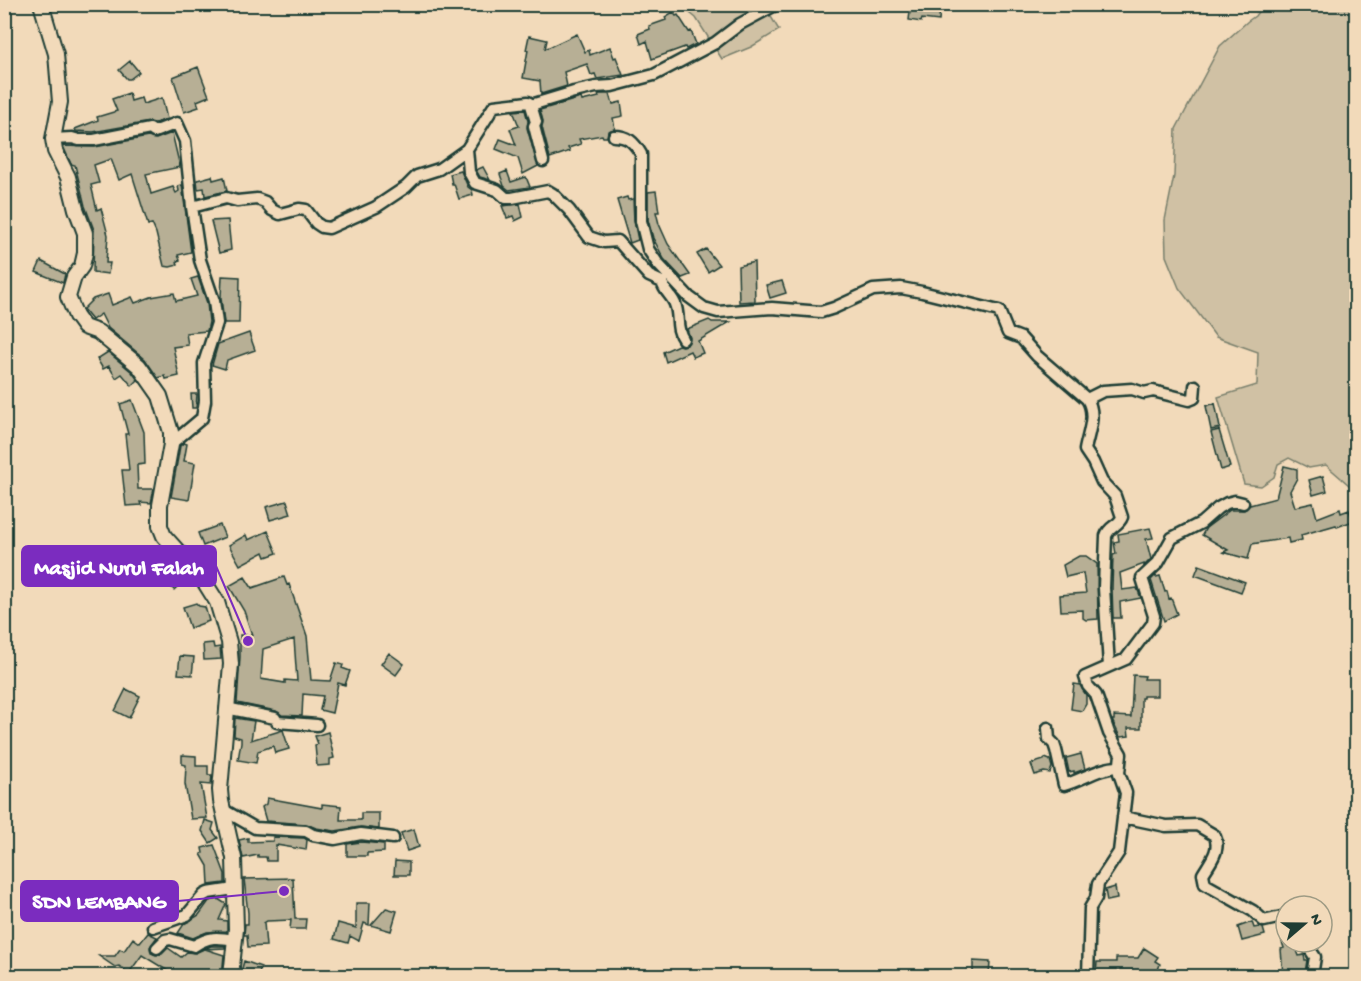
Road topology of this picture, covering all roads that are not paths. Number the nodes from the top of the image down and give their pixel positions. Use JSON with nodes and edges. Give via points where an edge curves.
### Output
{"nodes":[{"id":1,"x":41,"y":4,"type":"edge"},
{"id":2,"x":777,"y":4,"type":"edge"},
{"id":3,"x":531,"y":105,"type":"junction"},
{"id":4,"x":614,"y":136,"type":"dead end"},
{"id":5,"x":53,"y":140,"type":"junction"},
{"id":6,"x":467,"y":149,"type":"junction"},
{"id":7,"x":543,"y":161,"type":"dead end"},
{"id":8,"x":192,"y":207,"type":"junction"},
{"id":9,"x":683,"y":339,"type":"dead end"},
{"id":10,"x":1195,"y":386,"type":"dead end"},
{"id":11,"x":1087,"y":399,"type":"junction"},
{"id":12,"x":171,"y":444,"type":"junction"},
{"id":13,"x":1244,"y":502,"type":"dead end"},
{"id":14,"x":1109,"y":666,"type":"junction"},
{"id":15,"x":226,"y":708,"type":"junction"},
{"id":16,"x":317,"y":725,"type":"dead end"},
{"id":17,"x":1048,"y":728,"type":"dead end"},
{"id":18,"x":1119,"y":767,"type":"junction"},
{"id":19,"x":222,"y":809,"type":"junction"},
{"id":20,"x":1123,"y":817,"type":"junction"},
{"id":21,"x":393,"y":838,"type":"dead end"},
{"id":22,"x":234,"y":889,"type":"junction"},
{"id":23,"x":1274,"y":919,"type":"edge"},
{"id":24,"x":153,"y":927,"type":"dead end"},
{"id":25,"x":235,"y":940,"type":"junction"},
{"id":26,"x":157,"y":948,"type":"dead end"},
{"id":27,"x":1313,"y":954,"type":"edge"},
{"id":28,"x":231,"y":976,"type":"edge"},
{"id":29,"x":1088,"y":976,"type":"edge"},
{"id":30,"x":1312,"y":976,"type":"edge"}],
"edges":[{"from":1,"to":5,"type":"street","via":[[56,54],[60,102]]},
{"from":2,"to":3,"type":"street","via":[[669,69]]},
{"from":3,"to":6,"type":"street","via":[[528,102],[494,106]]},
{"from":3,"to":7,"type":"street"},
{"from":4,"to":11,"type":"street","via":[[625,136],[641,154],[641,221],[648,249],[689,297],[704,308],[718,312],[772,308],[821,312],[873,290],[901,288],[922,292],[999,312],[1008,333],[1021,338]]},
{"from":5,"to":8,"type":"street","via":[[94,140],[150,129],[154,132],[177,123],[185,141]]},
{"from":5,"to":12,"type":"street","via":[[85,233],[82,266],[68,297],[72,308],[84,327],[98,332],[151,381],[160,396]]},
{"from":6,"to":8,"type":"street","via":[[439,169],[417,176],[376,207],[329,228],[316,223],[306,210],[282,214],[257,199],[226,198]]},
{"from":6,"to":9,"type":"street","via":[[469,172],[475,183],[497,190],[506,198],[551,192],[586,235],[599,241],[618,241],[649,276],[662,282],[675,303]]},
{"from":8,"to":12,"type":"street","via":[[200,260],[217,323],[204,363],[202,418]]},
{"from":10,"to":11,"type":"street","via":[[1194,398],[1189,400],[1132,389],[1102,392]]},
{"from":11,"to":14,"type":"street","via":[[1092,422],[1085,450],[1115,496],[1122,518],[1106,536],[1104,588]]},
{"from":12,"to":15,"type":"street","via":[[160,526],[217,602],[230,642]]},
{"from":13,"to":14,"type":"street","via":[[1227,503],[1172,538],[1158,563],[1142,578],[1153,623],[1126,659]]},
{"from":14,"to":18,"type":"street","via":[[1087,674],[1085,679],[1121,754]]},
{"from":15,"to":16,"type":"street","via":[[275,718],[277,722]]},
{"from":15,"to":19,"type":"street"},
{"from":17,"to":18,"type":"street","via":[[1064,785]]},
{"from":18,"to":20,"type":"street","via":[[1126,789]]},
{"from":19,"to":21,"type":"street","via":[[255,828],[306,831],[335,839],[361,834]]},
{"from":19,"to":22,"type":"street","via":[[234,858]]},
{"from":20,"to":23,"type":"street","via":[[1166,826],[1197,825],[1214,835],[1217,845],[1203,874],[1205,884],[1264,921]]},
{"from":20,"to":29,"type":"street","via":[[1119,852],[1098,884],[1090,908]]},
{"from":22,"to":24,"type":"street","via":[[208,893],[187,915]]},
{"from":22,"to":25,"type":"street"},
{"from":25,"to":26,"type":"street","via":[[217,936],[194,946],[170,939]]},
{"from":25,"to":28,"type":"street"},
{"from":27,"to":30,"type":"street"}]}
